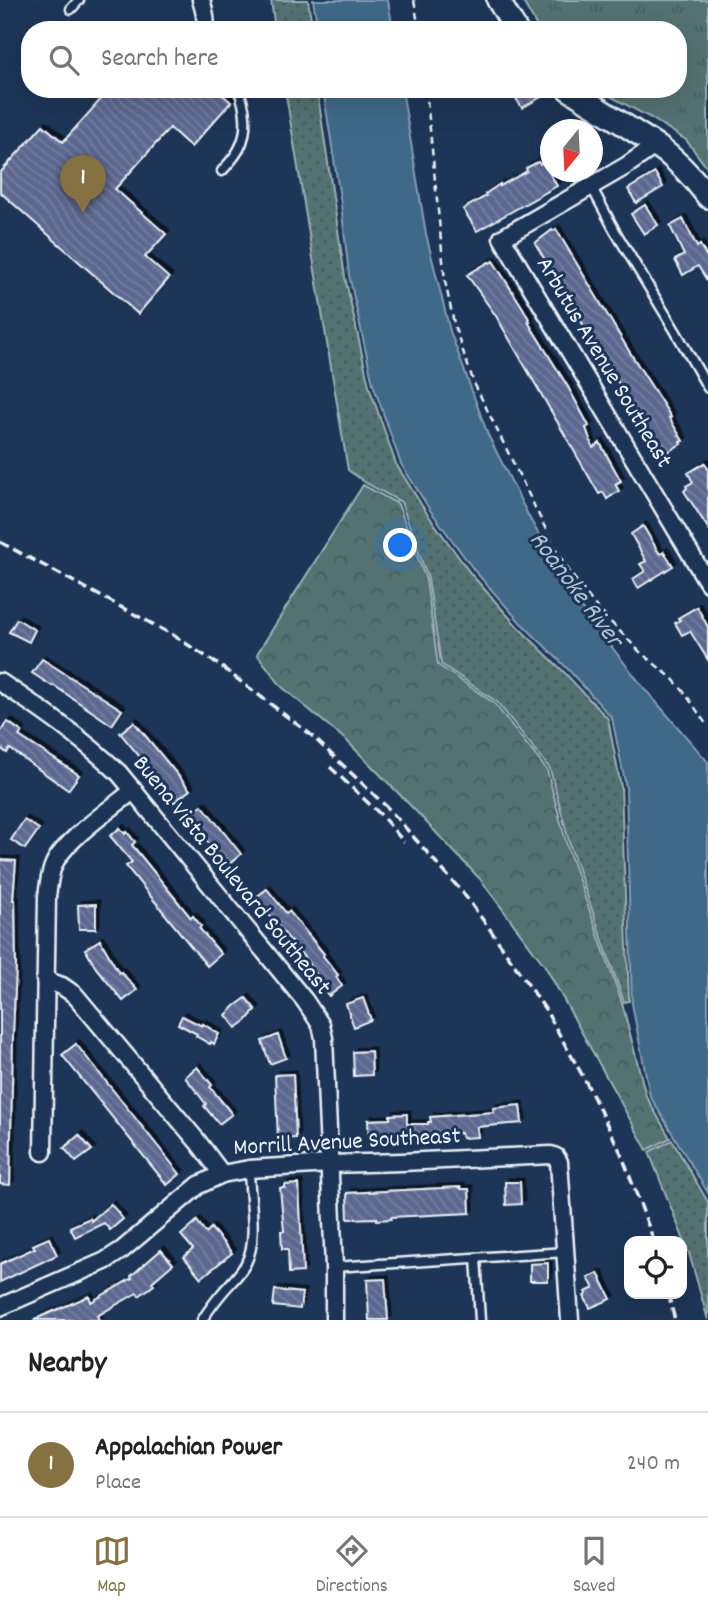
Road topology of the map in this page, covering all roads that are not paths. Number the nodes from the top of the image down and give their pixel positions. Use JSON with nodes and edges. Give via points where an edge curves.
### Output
{"nodes":[{"id":1,"x":79,"y":0,"type":"edge"},
{"id":2,"x":201,"y":0,"type":"edge"},
{"id":3,"x":498,"y":0,"type":"edge"},
{"id":4,"x":71,"y":9,"type":"dead end"},
{"id":5,"x":205,"y":21,"type":"edge"},
{"id":6,"x":511,"y":21,"type":"edge"},
{"id":7,"x":242,"y":98,"type":"edge"},
{"id":8,"x":582,"y":98,"type":"edge"},
{"id":9,"x":656,"y":145,"type":"junction"},
{"id":10,"x":222,"y":171,"type":"dead end"},
{"id":11,"x":591,"y":186,"type":"junction"},
{"id":12,"x":708,"y":197,"type":"edge"},
{"id":13,"x":708,"y":388,"type":"edge"},
{"id":14,"x":708,"y":583,"type":"edge"},
{"id":15,"x":0,"y":682,"type":"edge"},
{"id":16,"x":134,"y":790,"type":"junction"},
{"id":17,"x":46,"y":980,"type":"junction"},
{"id":18,"x":43,"y":1152,"type":"dead end"},
{"id":19,"x":330,"y":1164,"type":"junction"},
{"id":20,"x":249,"y":1169,"type":"junction"},
{"id":21,"x":222,"y":1174,"type":"junction"},
{"id":22,"x":566,"y":1252,"type":"junction"},
{"id":23,"x":476,"y":1258,"type":"junction"},
{"id":24,"x":334,"y":1267,"type":"junction"},
{"id":25,"x":0,"y":1307,"type":"edge"},
{"id":26,"x":202,"y":1320,"type":"edge"},
{"id":27,"x":334,"y":1320,"type":"edge"},
{"id":28,"x":480,"y":1320,"type":"edge"},
{"id":29,"x":570,"y":1320,"type":"edge"}],
"edges":[{"from":1,"to":4,"type":"lane"},
{"from":2,"to":5,"type":"street"},
{"from":3,"to":6,"type":"main road"},
{"from":7,"to":10,"type":"lane","via":[[244,139]]},
{"from":8,"to":9,"type":"main road"},
{"from":9,"to":11,"type":"street"},
{"from":9,"to":12,"type":"main road","via":[[686,170]]},
{"from":11,"to":13,"type":"lane"},
{"from":11,"to":14,"type":"street","name":"Arbutus Avenue Southeast","via":[[502,238]]},
{"from":15,"to":16,"type":"street","name":"Buena Vista Boulevard Southeast","via":[[71,731]]},
{"from":16,"to":17,"type":"street","via":[[81,833],[55,862],[47,897]]},
{"from":16,"to":19,"type":"street","name":"Buena Vista Boulevard Southeast","via":[[321,1025]]},
{"from":17,"to":18,"type":"street"},
{"from":17,"to":21,"type":"street","via":[[75,995]]},
{"from":19,"to":20,"type":"street","name":"Morrill Avenue Southeast"},
{"from":19,"to":22,"type":"street","name":"Morrill Avenue Southeast","via":[[551,1155],[559,1162]]},
{"from":19,"to":24,"type":"street","name":"Buena Vista Boulevard Southeast"},
{"from":20,"to":21,"type":"street","name":"Morrill Avenue Southeast"},
{"from":20,"to":26,"type":"lane","via":[[253,1224],[247,1262]]},
{"from":21,"to":25,"type":"street","name":"Morrill Avenue Southeast","via":[[199,1185],[105,1261]]},
{"from":22,"to":23,"type":"lane"},
{"from":22,"to":29,"type":"street","name":"Morrill Avenue Southeast"},
{"from":23,"to":24,"type":"lane"},
{"from":23,"to":28,"type":"lane"},
{"from":24,"to":27,"type":"street","name":"Buena Vista Boulevard Southeast"}]}
